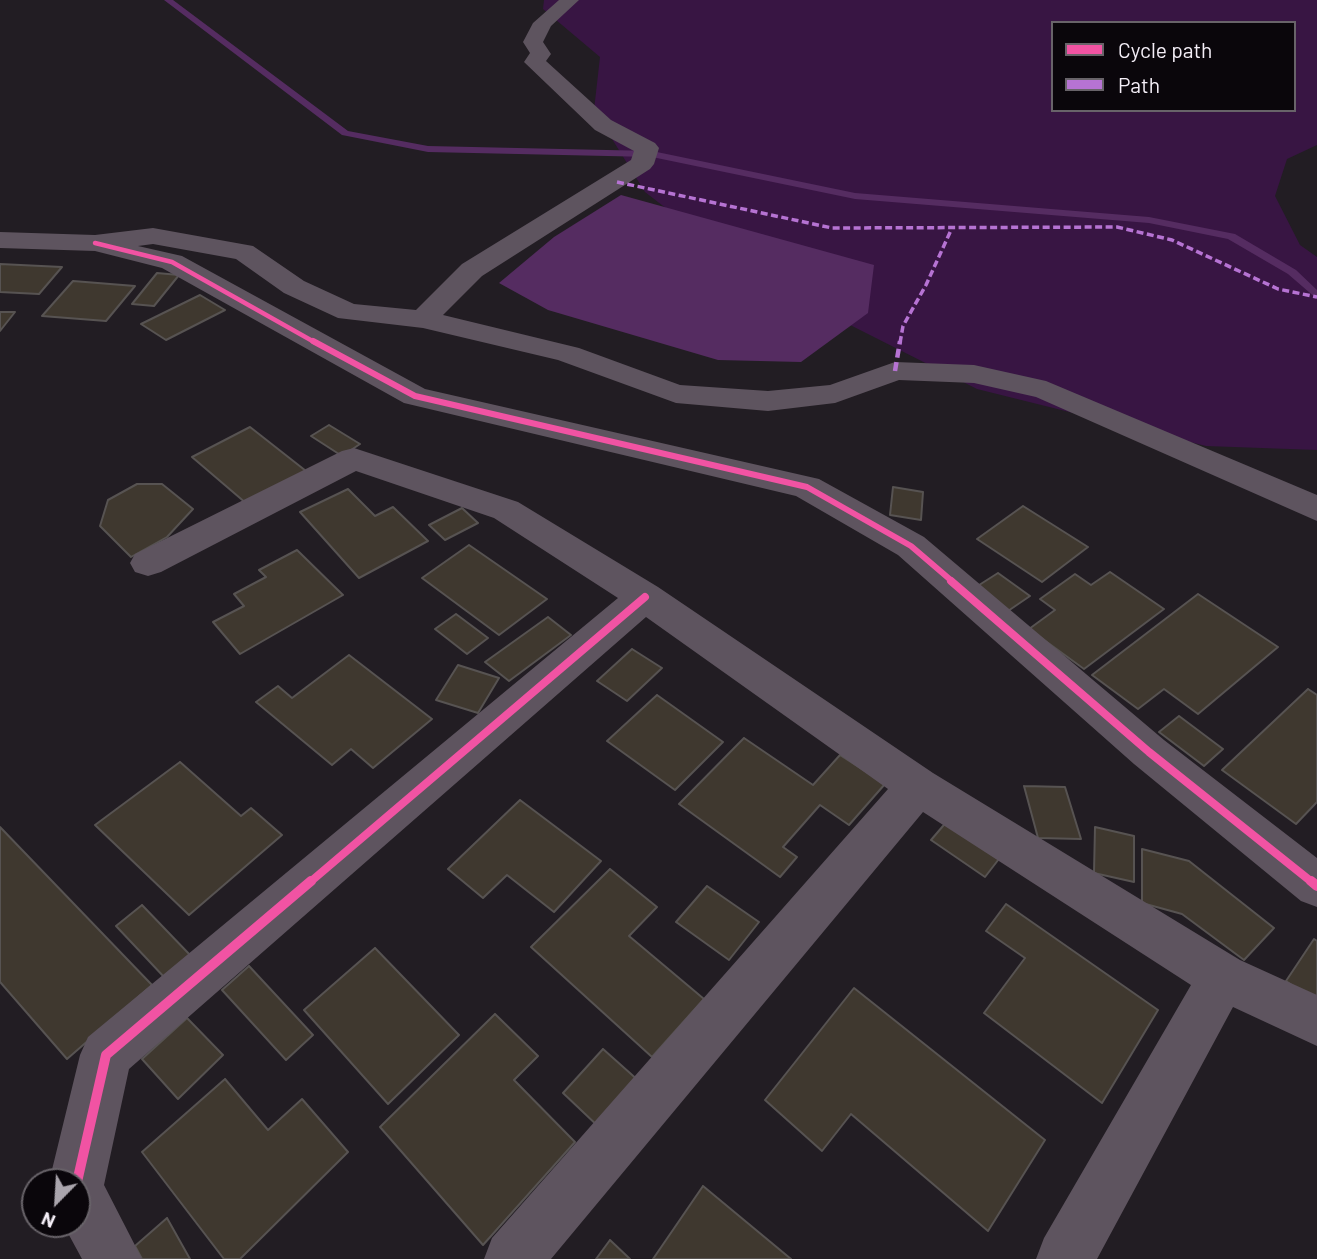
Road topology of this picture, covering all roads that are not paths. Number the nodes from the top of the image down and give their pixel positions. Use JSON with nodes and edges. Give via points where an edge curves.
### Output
{"nodes":[{"id":1,"x":570,"y":0,"type":"edge"},
{"id":2,"x":0,"y":240,"type":"edge"},
{"id":3,"x":95,"y":243,"type":"junction"},
{"id":4,"x":423,"y":319,"type":"junction"},
{"id":5,"x":1317,"y":509,"type":"edge"},
{"id":6,"x":148,"y":563,"type":"dead end"},
{"id":7,"x":645,"y":597,"type":"junction"},
{"id":8,"x":918,"y":786,"type":"junction"},
{"id":9,"x":1317,"y":887,"type":"edge"},
{"id":10,"x":1223,"y":977,"type":"junction"},
{"id":11,"x":1317,"y":1021,"type":"edge"},
{"id":12,"x":80,"y":1168,"type":"edge"},
{"id":13,"x":91,"y":1218,"type":"edge"},
{"id":14,"x":84,"y":1238,"type":"edge"},
{"id":15,"x":88,"y":1259,"type":"edge"},
{"id":16,"x":113,"y":1259,"type":"edge"},
{"id":17,"x":513,"y":1259,"type":"edge"},
{"id":18,"x":1065,"y":1259,"type":"edge"}],
"edges":[{"from":1,"to":4,"type":"street","via":[[543,23],[533,42],[541,54],[534,62],[604,125],[647,148],[642,164],[472,270]]},
{"from":2,"to":3,"type":"street"},
{"from":3,"to":4,"type":"street","via":[[153,236],[244,251],[294,287],[348,312]]},
{"from":3,"to":9,"type":"street","via":[[172,262],[415,396],[807,487],[911,546],[1149,752]]},
{"from":4,"to":5,"type":"street","via":[[568,354],[676,394],[768,401],[835,394],[895,372],[974,374],[1046,390]]},
{"from":6,"to":7,"type":"street","via":[[354,459],[506,510]]},
{"from":7,"to":8,"type":"street"},
{"from":7,"to":12,"type":"street","via":[[106,1055]]},
{"from":8,"to":10,"type":"street"},
{"from":8,"to":17,"type":"street"},
{"from":10,"to":11,"type":"street"},
{"from":10,"to":18,"type":"street"},
{"from":13,"to":16,"type":"street"},
{"from":14,"to":15,"type":"street"}]}
